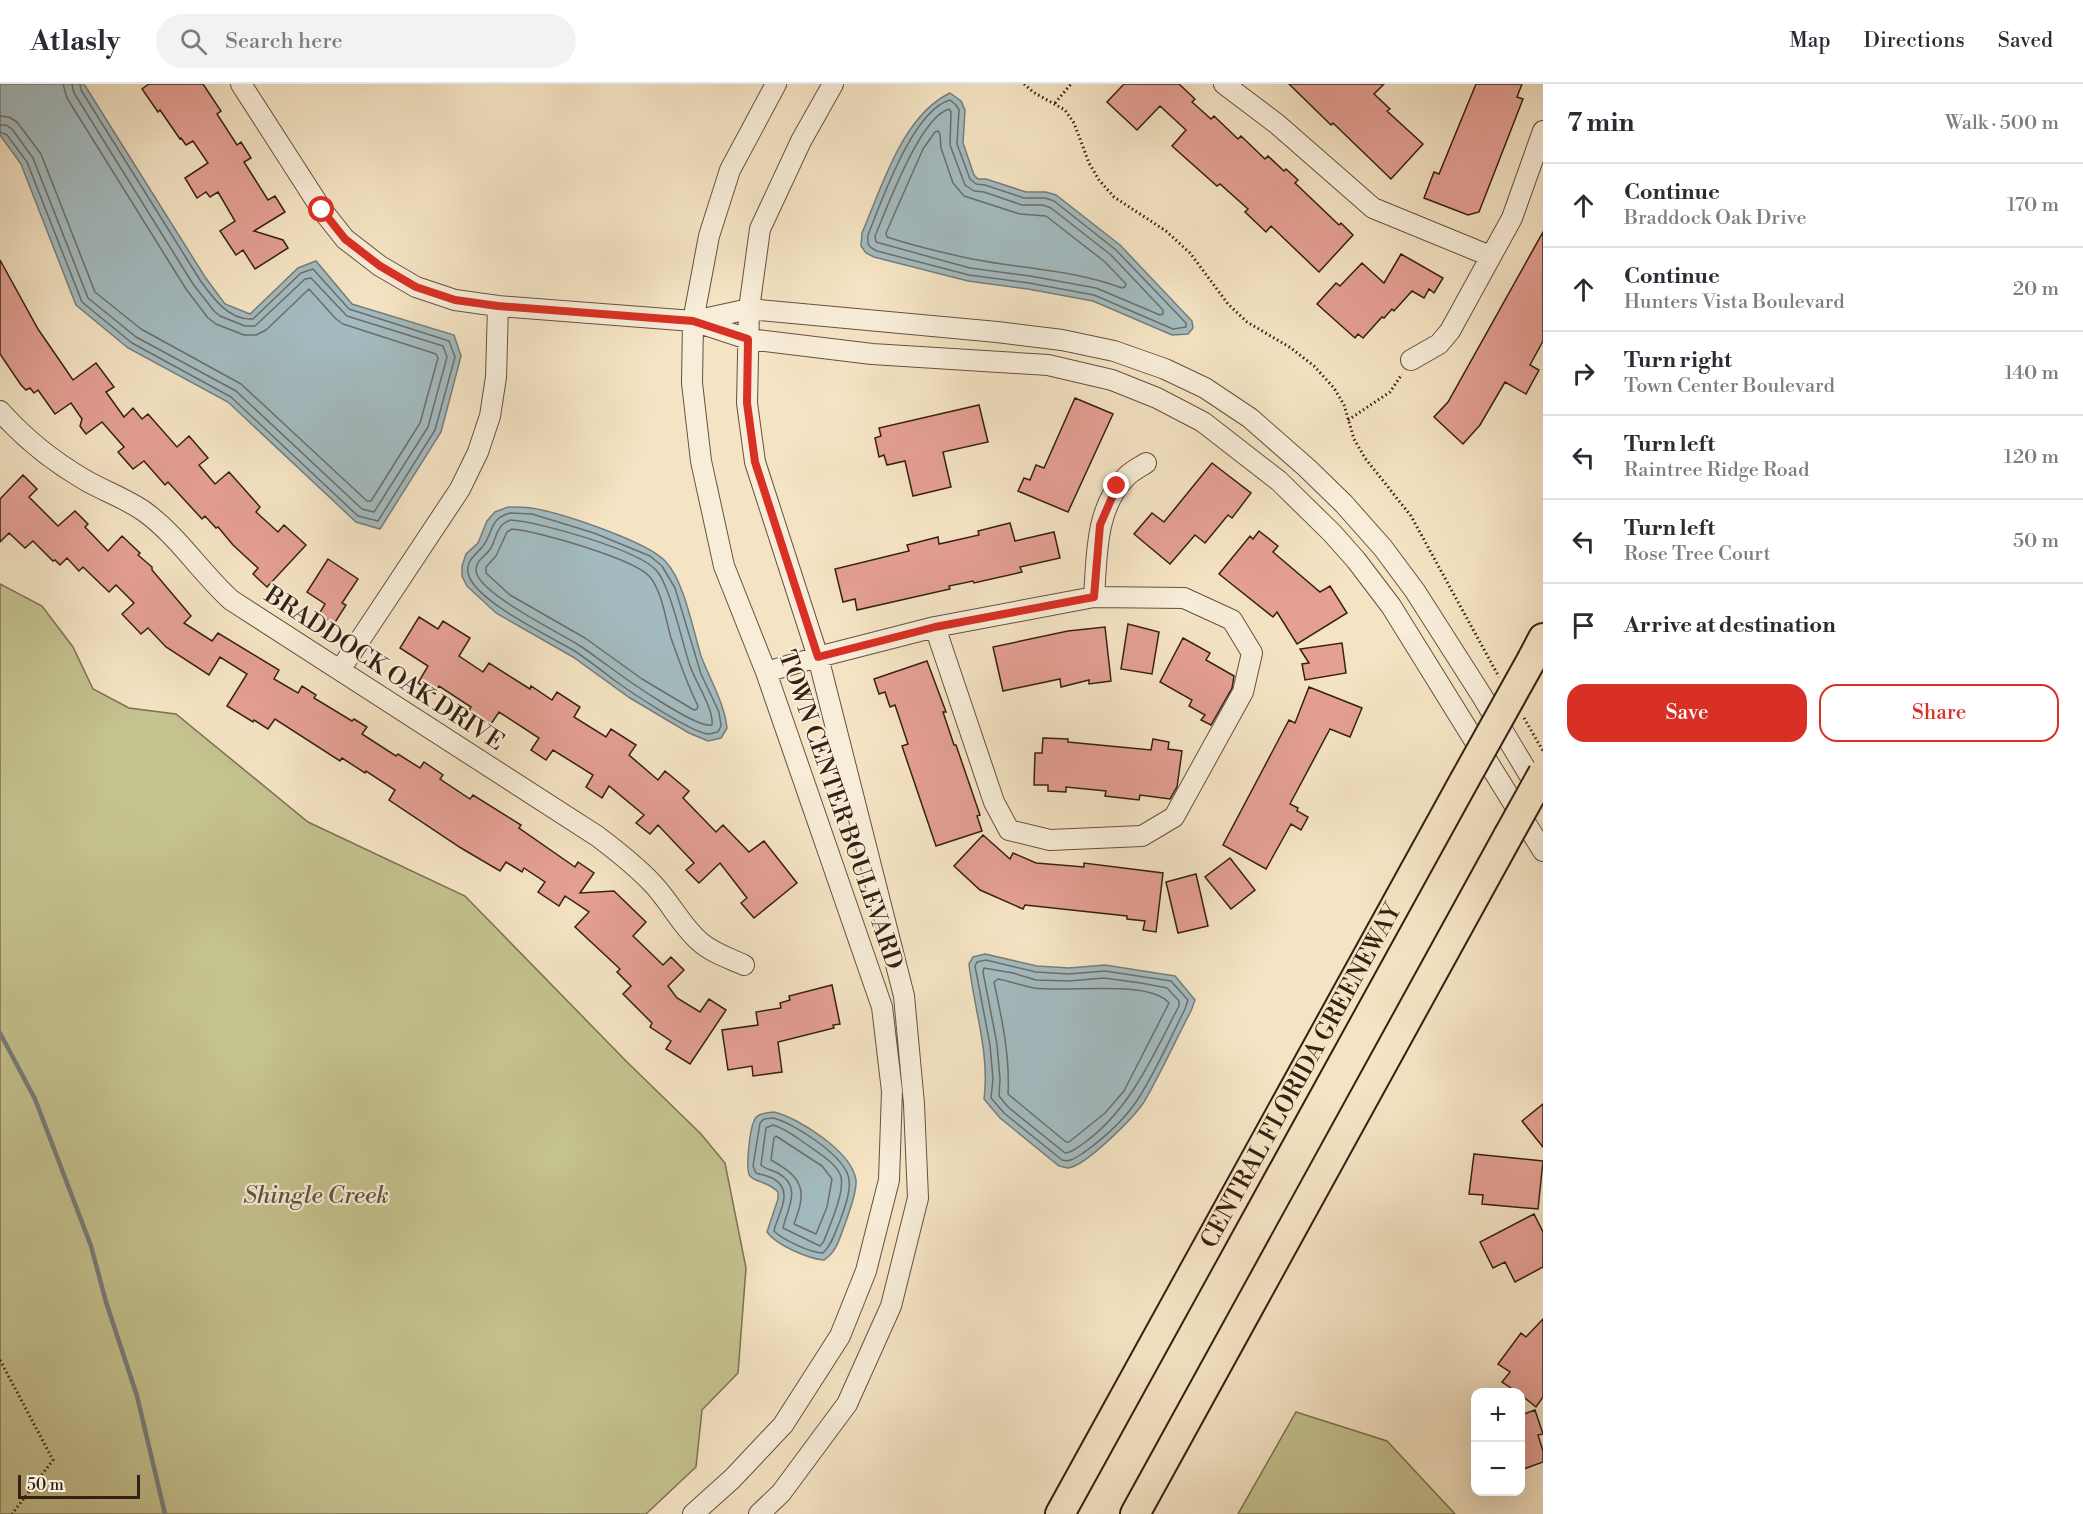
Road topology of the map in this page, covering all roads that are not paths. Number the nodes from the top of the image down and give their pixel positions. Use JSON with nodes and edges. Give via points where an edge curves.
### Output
{"nodes":[{"id":1,"x":241,"y":84,"type":"edge"},
{"id":2,"x":776,"y":84,"type":"edge"},
{"id":3,"x":833,"y":84,"type":"edge"},
{"id":4,"x":1224,"y":84,"type":"edge"},
{"id":5,"x":1543,"y":131,"type":"edge"},
{"id":6,"x":1490,"y":256,"type":"junction"},
{"id":7,"x":498,"y":306,"type":"junction"},
{"id":8,"x":749,"y":309,"type":"junction"},
{"id":9,"x":693,"y":321,"type":"junction"},
{"id":10,"x":748,"y":339,"type":"junction"},
{"id":11,"x":1411,"y":360,"type":"road end"},
{"id":12,"x":0,"y":411,"type":"edge"},
{"id":13,"x":1146,"y":463,"type":"dead end"},
{"id":14,"x":1094,"y":597,"type":"junction"},
{"id":15,"x":935,"y":627,"type":"junction"},
{"id":16,"x":1537,"y":649,"type":"edge"},
{"id":17,"x":818,"y":657,"type":"junction"},
{"id":18,"x":340,"y":670,"type":"junction"},
{"id":19,"x":766,"y":672,"type":"junction"},
{"id":20,"x":1543,"y":773,"type":"edge"},
{"id":21,"x":1543,"y":798,"type":"edge"},
{"id":22,"x":1543,"y":851,"type":"edge"},
{"id":23,"x":744,"y":965,"type":"dead end"},
{"id":24,"x":693,"y":1514,"type":"edge"},
{"id":25,"x":759,"y":1514,"type":"edge"},
{"id":26,"x":1060,"y":1514,"type":"edge"},
{"id":27,"x":1135,"y":1514,"type":"edge"}],
"edges":[{"from":1,"to":7,"type":"street","via":[[345,239],[416,287],[455,300]]},
{"from":2,"to":9,"type":"street","name":"TOWN CENTER BOULEVARD","via":[[730,170],[709,236]]},
{"from":3,"to":8,"type":"street","name":"TOWN CENTER BOULEVARD","via":[[760,229]]},
{"from":4,"to":6,"type":"street","via":[[1277,124],[1373,208]]},
{"from":5,"to":6,"type":"street","via":[[1512,218]]},
{"from":6,"to":11,"type":"street","via":[[1450,331],[1439,344]]},
{"from":7,"to":9,"type":"street"},
{"from":7,"to":18,"type":"street","via":[[496,377],[490,416],[478,452],[460,489]]},
{"from":8,"to":9,"type":"street"},
{"from":8,"to":10,"type":"street","name":"TOWN CENTER BOULEVARD"},
{"from":8,"to":21,"type":"street","via":[[1062,340],[1114,351],[1205,388],[1250,418],[1307,468],[1383,548],[1482,696]]},
{"from":9,"to":10,"type":"street"},
{"from":9,"to":19,"type":"street","name":"TOWN CENTER BOULEVARD","via":[[692,383],[701,461],[724,566]]},
{"from":10,"to":17,"type":"street","name":"TOWN CENTER BOULEVARD","via":[[747,403],[755,462]]},
{"from":10,"to":22,"type":"street","via":[[872,354],[1048,365],[1112,380],[1203,422],[1279,481],[1356,560],[1391,606]]},
{"from":12,"to":18,"type":"street","name":"BRADDOCK OAK DRIVE","via":[[48,456],[164,527],[231,600]]},
{"from":13,"to":14,"type":"street","via":[[1117,486],[1100,525]]},
{"from":14,"to":15,"type":"street"},
{"from":14,"to":15,"type":"street","via":[[1184,598],[1232,620],[1252,653],[1243,692],[1174,817],[1142,836],[1050,840],[1009,830],[994,802]]},
{"from":15,"to":17,"type":"street"},
{"from":16,"to":26,"type":"highway","name":"CENTRAL FLORIDA GREENEWAY","bridge":true},
{"from":17,"to":19,"type":"street"},
{"from":17,"to":25,"type":"street","name":"TOWN CENTER BOULEVARD","via":[[904,996],[918,1198],[891,1306],[847,1404],[781,1493]]},
{"from":18,"to":23,"type":"street","name":"BRADDOCK OAK DRIVE","via":[[597,836],[655,886],[700,942]]},
{"from":19,"to":24,"type":"street","name":"TOWN CENTER BOULEVARD","via":[[882,1007],[892,1091],[888,1180],[866,1271],[840,1336],[783,1425]]},
{"from":20,"to":27,"type":"highway","bridge":true}]}
